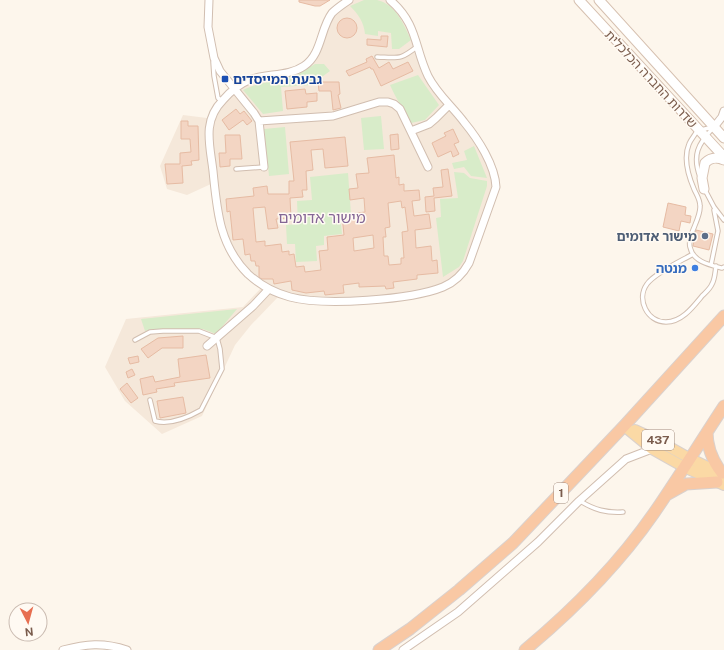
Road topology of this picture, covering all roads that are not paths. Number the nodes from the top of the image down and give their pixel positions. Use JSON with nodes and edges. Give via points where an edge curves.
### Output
{"nodes":[{"id":1,"x":209,"y":0,"type":"edge"},
{"id":2,"x":348,"y":0,"type":"edge"},
{"id":3,"x":390,"y":0,"type":"edge"},
{"id":4,"x":579,"y":0,"type":"edge"},
{"id":5,"x":599,"y":0,"type":"edge"},
{"id":6,"x":418,"y":46,"type":"junction"},
{"id":7,"x":213,"y":54,"type":"junction"},
{"id":8,"x":377,"y":57,"type":"dead end"},
{"id":9,"x":235,"y":89,"type":"junction"},
{"id":10,"x":222,"y":100,"type":"junction"},
{"id":11,"x":449,"y":104,"type":"junction"},
{"id":12,"x":724,"y":111,"type":"edge"},
{"id":13,"x":259,"y":121,"type":"junction"},
{"id":14,"x":714,"y":127,"type":"junction"},
{"id":15,"x":411,"y":131,"type":"junction"},
{"id":16,"x":701,"y":133,"type":"junction"},
{"id":17,"x":724,"y":138,"type":"edge"},
{"id":18,"x":724,"y":157,"type":"edge"},
{"id":19,"x":724,"y":160,"type":"edge"},
{"id":20,"x":264,"y":167,"type":"joint"},
{"id":21,"x":428,"y":167,"type":"dead end"},
{"id":22,"x":236,"y":170,"type":"dead end"},
{"id":23,"x":704,"y":189,"type":"junction"},
{"id":24,"x":712,"y":204,"type":"junction"},
{"id":25,"x":724,"y":220,"type":"edge"},
{"id":26,"x":693,"y":254,"type":"junction"},
{"id":27,"x":711,"y":265,"type":"junction"},
{"id":28,"x":716,"y":266,"type":"junction"},
{"id":29,"x":724,"y":267,"type":"edge"},
{"id":30,"x":270,"y":289,"type":"junction"},
{"id":31,"x":724,"y":316,"type":"edge"},
{"id":32,"x":217,"y":338,"type":"junction"},
{"id":33,"x":134,"y":340,"type":"dead end"},
{"id":34,"x":207,"y":346,"type":"dead end"},
{"id":35,"x":150,"y":400,"type":"dead end"},
{"id":36,"x":724,"y":406,"type":"edge"},
{"id":37,"x":624,"y":426,"type":"junction"},
{"id":38,"x":707,"y":432,"type":"junction"},
{"id":39,"x":652,"y":449,"type":"junction"},
{"id":40,"x":687,"y":462,"type":"junction"},
{"id":41,"x":722,"y":479,"type":"edge"},
{"id":42,"x":665,"y":497,"type":"junction"},
{"id":43,"x":579,"y":501,"type":"junction"},
{"id":44,"x":623,"y":512,"type":"dead end"},
{"id":45,"x":63,"y":650,"type":"edge"},
{"id":46,"x":127,"y":650,"type":"edge"},
{"id":47,"x":380,"y":650,"type":"edge"},
{"id":48,"x":403,"y":650,"type":"edge"},
{"id":49,"x":525,"y":650,"type":"edge"}],
"edges":[{"from":1,"to":7,"type":"street","via":[[208,27]]},
{"from":2,"to":9,"type":"street","via":[[332,14],[313,57],[305,66],[287,73],[251,79]]},
{"from":3,"to":6,"type":"street","via":[[401,9],[408,20]]},
{"from":4,"to":16,"type":"main road","name":"שדרות החברה הכלכלית"},
{"from":5,"to":14,"type":"main road","name":"שדרות החברה הכלכלית"},
{"from":6,"to":8,"type":"lane","via":[[398,58]]},
{"from":6,"to":11,"type":"street","via":[[428,75]]},
{"from":7,"to":9,"type":"street","via":[[220,71]]},
{"from":7,"to":10,"type":"lane","via":[[218,98]]},
{"from":9,"to":10,"type":"street"},
{"from":9,"to":13,"type":"street"},
{"from":10,"to":30,"type":"street","via":[[210,119],[208,133],[217,215],[227,245],[236,259],[249,274]]},
{"from":11,"to":15,"type":"street","via":[[429,124]]},
{"from":11,"to":30,"type":"street","via":[[478,141],[496,176],[496,187],[464,272],[443,287],[379,298],[311,300],[292,298]]},
{"from":12,"to":14,"type":"street"},
{"from":13,"to":15,"type":"street","via":[[333,116],[379,102],[388,102],[400,109]]},
{"from":13,"to":20,"type":"street"},
{"from":14,"to":16,"type":"lane"},
{"from":14,"to":16,"type":"lane"},
{"from":14,"to":17,"type":"main road","name":"שדרות החברה הכלכלית"},
{"from":15,"to":21,"type":"street"},
{"from":16,"to":18,"type":"main road","name":"שדרות החברה הכלכלית"},
{"from":16,"to":23,"type":"lane","via":[[696,163]]},
{"from":16,"to":26,"type":"lane","via":[[689,144],[686,158],[689,175],[701,207],[690,241]]},
{"from":19,"to":23,"type":"main road","via":[[712,158],[705,163],[702,178]]},
{"from":20,"to":22,"type":"lane"},
{"from":23,"to":24,"type":"lane"},
{"from":24,"to":25,"type":"lane"},
{"from":24,"to":27,"type":"lane","via":[[718,231]]},
{"from":26,"to":27,"type":"lane","via":[[698,260]]},
{"from":26,"to":28,"type":"lane","via":[[646,285],[642,300],[649,315],[666,322],[682,317],[712,285]]},
{"from":27,"to":28,"type":"lane"},
{"from":28,"to":29,"type":"lane"},
{"from":30,"to":32,"type":"street"},
{"from":31,"to":37,"type":"highway","number":"1"},
{"from":32,"to":33,"type":"lane","via":[[199,331],[164,331],[150,332]]},
{"from":32,"to":34,"type":"street"},
{"from":32,"to":35,"type":"lane","via":[[222,369],[200,410],[174,422],[161,423],[154,421]]},
{"from":36,"to":38,"type":"highway"},
{"from":37,"to":39,"type":"main road","number":"437"},
{"from":37,"to":40,"type":"main road","number":"437","via":[[657,440]]},
{"from":37,"to":47,"type":"highway","number":"1","via":[[513,543],[459,590]]},
{"from":38,"to":40,"type":"highway"},
{"from":38,"to":41,"type":"highway","via":[[708,450]]},
{"from":39,"to":40,"type":"main road","number":"437"},
{"from":39,"to":43,"type":"street","via":[[626,460]]},
{"from":40,"to":41,"type":"main road","number":"437"},
{"from":40,"to":42,"type":"highway"},
{"from":41,"to":42,"type":"highway","via":[[686,484]]},
{"from":42,"to":49,"type":"highway","via":[[609,569],[555,624]]},
{"from":43,"to":44,"type":"lane","via":[[610,513]]},
{"from":43,"to":48,"type":"street","via":[[538,542],[458,612]]},
{"from":45,"to":46,"type":"street","via":[[104,644]]}]}
